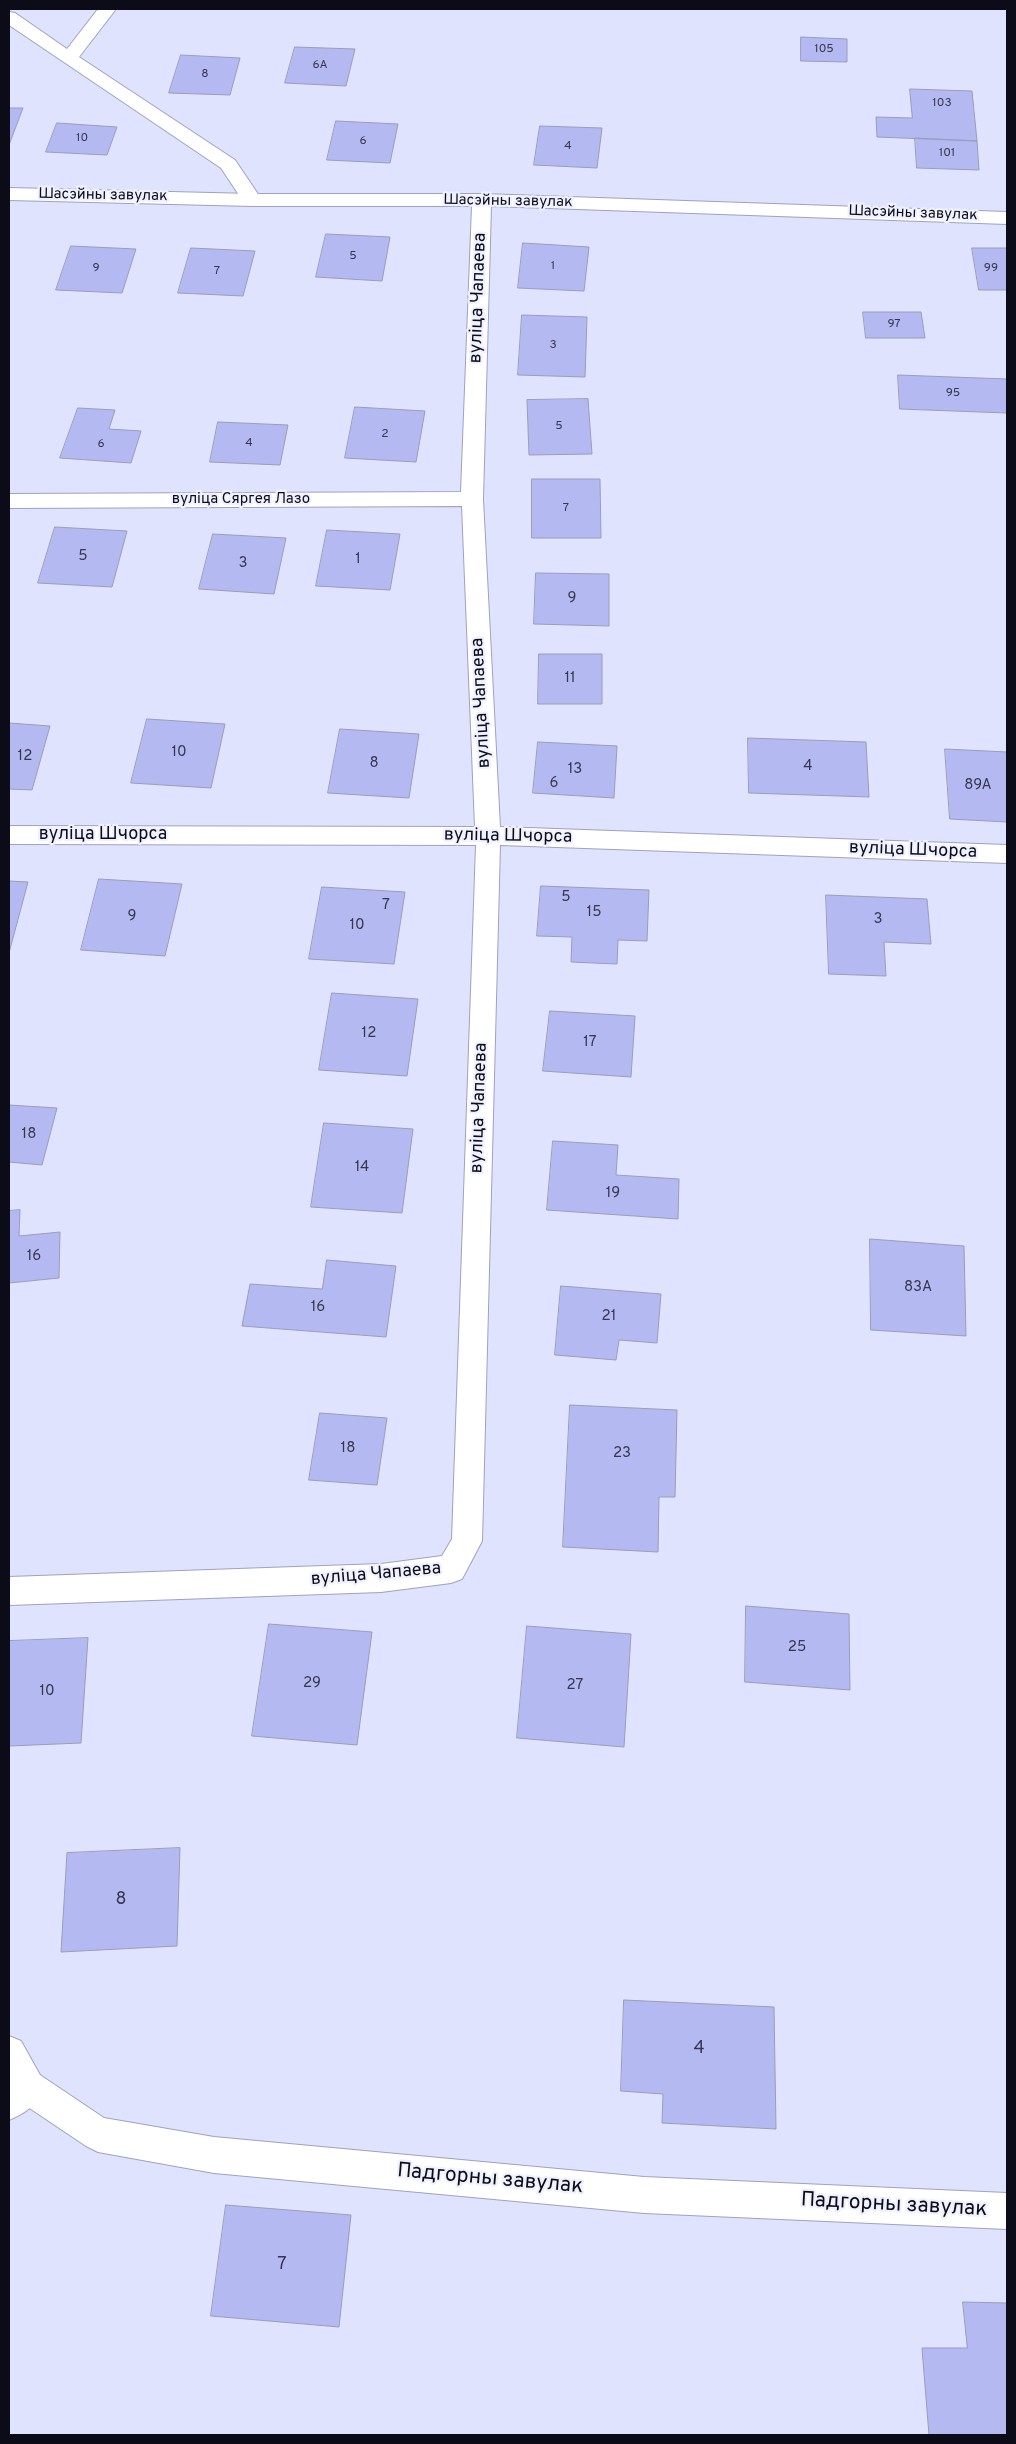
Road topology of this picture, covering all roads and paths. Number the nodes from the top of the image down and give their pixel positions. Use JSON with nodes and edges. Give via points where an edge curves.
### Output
{"nodes":[{"id":1,"x":107,"y":9,"type":"edge"},
{"id":2,"x":9,"y":17,"type":"edge"},
{"id":3,"x":69,"y":58,"type":"junction"},
{"id":4,"x":9,"y":194,"type":"edge"},
{"id":5,"x":252,"y":200,"type":"junction"},
{"id":6,"x":482,"y":200,"type":"junction"},
{"id":7,"x":1007,"y":218,"type":"edge"},
{"id":8,"x":472,"y":499,"type":"junction"},
{"id":9,"x":9,"y":501,"type":"edge"},
{"id":10,"x":9,"y":835,"type":"edge"},
{"id":11,"x":488,"y":836,"type":"junction"},
{"id":12,"x":1007,"y":854,"type":"edge"},
{"id":13,"x":9,"y":1591,"type":"edge"},
{"id":14,"x":9,"y":2052,"type":"edge"},
{"id":15,"x":19,"y":2095,"type":"edge"},
{"id":16,"x":1007,"y":2211,"type":"edge"}],
"edges":[{"from":1,"to":3,"type":"street"},
{"from":2,"to":3,"type":"street"},
{"from":3,"to":5,"type":"street","via":[[228,164]]},
{"from":4,"to":5,"type":"street","name":"Шасэйны завулак"},
{"from":5,"to":6,"type":"street","name":"Шасэйны завулак"},
{"from":6,"to":7,"type":"street","name":"Шасэйны завулак"},
{"from":6,"to":8,"type":"street","name":"вуліца Чапаева"},
{"from":8,"to":9,"type":"street","name":"вуліца Сяргея Лазо"},
{"from":8,"to":11,"type":"street","name":"вуліца Чапаева"},
{"from":10,"to":11,"type":"street","name":"вуліца Шчорса"},
{"from":11,"to":12,"type":"street","name":"вуліца Шчорса"},
{"from":11,"to":13,"type":"street","name":"вуліца Чапаева","via":[[467,1541],[451,1569],[381,1578]]},
{"from":14,"to":15,"type":"street","name":"Падгорны завулак"},
{"from":15,"to":16,"type":"street","name":"Падгорны завулак","via":[[98,2134],[214,2155],[644,2195]]}]}
